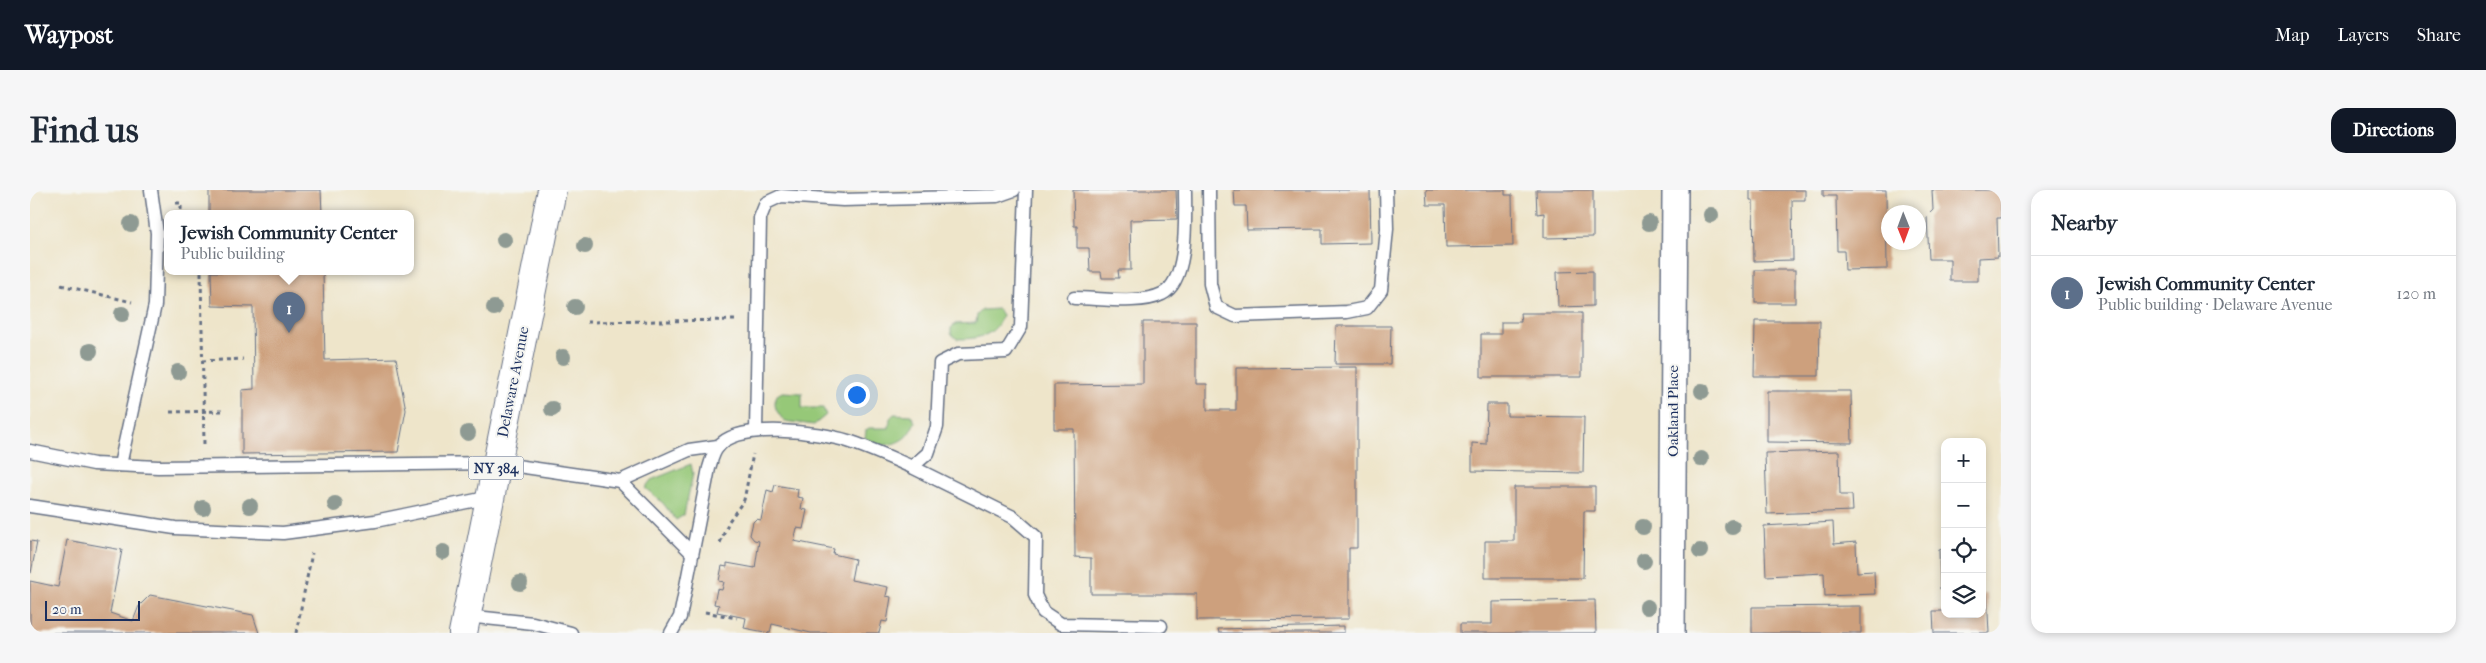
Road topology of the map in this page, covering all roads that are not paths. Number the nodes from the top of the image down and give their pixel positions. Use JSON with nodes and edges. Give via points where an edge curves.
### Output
{"nodes":[{"id":1,"x":151,"y":190,"type":"edge"},
{"id":2,"x":552,"y":190,"type":"edge"},
{"id":3,"x":1014,"y":190,"type":"edge"},
{"id":4,"x":1026,"y":190,"type":"edge"},
{"id":5,"x":1185,"y":190,"type":"edge"},
{"id":6,"x":1209,"y":190,"type":"edge"},
{"id":7,"x":1386,"y":190,"type":"edge"},
{"id":8,"x":1675,"y":190,"type":"edge"},
{"id":9,"x":1074,"y":298,"type":"dead end"},
{"id":10,"x":756,"y":431,"type":"junction"},
{"id":11,"x":718,"y":446,"type":"junction"},
{"id":12,"x":30,"y":451,"type":"edge"},
{"id":13,"x":498,"y":462,"type":"junction"},
{"id":14,"x":120,"y":465,"type":"junction"},
{"id":15,"x":912,"y":467,"type":"junction"},
{"id":16,"x":620,"y":481,"type":"junction"},
{"id":17,"x":491,"y":497,"type":"junction"},
{"id":18,"x":30,"y":506,"type":"edge"},
{"id":19,"x":692,"y":553,"type":"junction"},
{"id":20,"x":464,"y":624,"type":"edge"},
{"id":21,"x":1161,"y":626,"type":"dead end"},
{"id":22,"x":571,"y":633,"type":"edge"},
{"id":23,"x":671,"y":633,"type":"edge"},
{"id":24,"x":1672,"y":633,"type":"edge"}],
"edges":[{"from":1,"to":14,"type":"lane","via":[[157,233],[155,305]]},
{"from":2,"to":13,"type":"main road","name":"Delaware Avenue","number":"NY 384"},
{"from":3,"to":10,"type":"lane","via":[[998,196],[843,200],[781,196],[766,203],[760,218]]},
{"from":4,"to":15,"type":"lane","via":[[1021,328],[1006,352],[958,354],[940,363],[937,427],[928,453]]},
{"from":5,"to":9,"type":"lane","via":[[1181,266],[1176,280],[1163,294],[1143,299]]},
{"from":6,"to":7,"type":"lane","via":[[1210,284],[1216,307],[1236,316],[1346,312],[1367,308],[1381,290],[1387,229]]},
{"from":8,"to":24,"type":"street","name":"Oakland Place"},
{"from":10,"to":11,"type":"lane","via":[[738,435]]},
{"from":10,"to":15,"type":"lane","via":[[799,432],[846,441]]},
{"from":11,"to":16,"type":"lane","via":[[689,450]]},
{"from":11,"to":19,"type":"lane","via":[[709,468]]},
{"from":12,"to":14,"type":"lane","via":[[94,464]]},
{"from":13,"to":14,"type":"lane"},
{"from":13,"to":16,"type":"lane"},
{"from":13,"to":17,"type":"main road","name":"Delaware Avenue","number":"NY 384"},
{"from":15,"to":21,"type":"lane","via":[[1013,517],[1036,537],[1035,595],[1043,612],[1061,624]]},
{"from":16,"to":19,"type":"lane"},
{"from":17,"to":18,"type":"lane","via":[[375,521],[283,533],[175,528]]},
{"from":17,"to":20,"type":"main road","name":"Delaware Avenue","number":"NY 384"},
{"from":19,"to":23,"type":"lane","via":[[680,617]]},
{"from":20,"to":22,"type":"lane","via":[[533,623]]}]}
